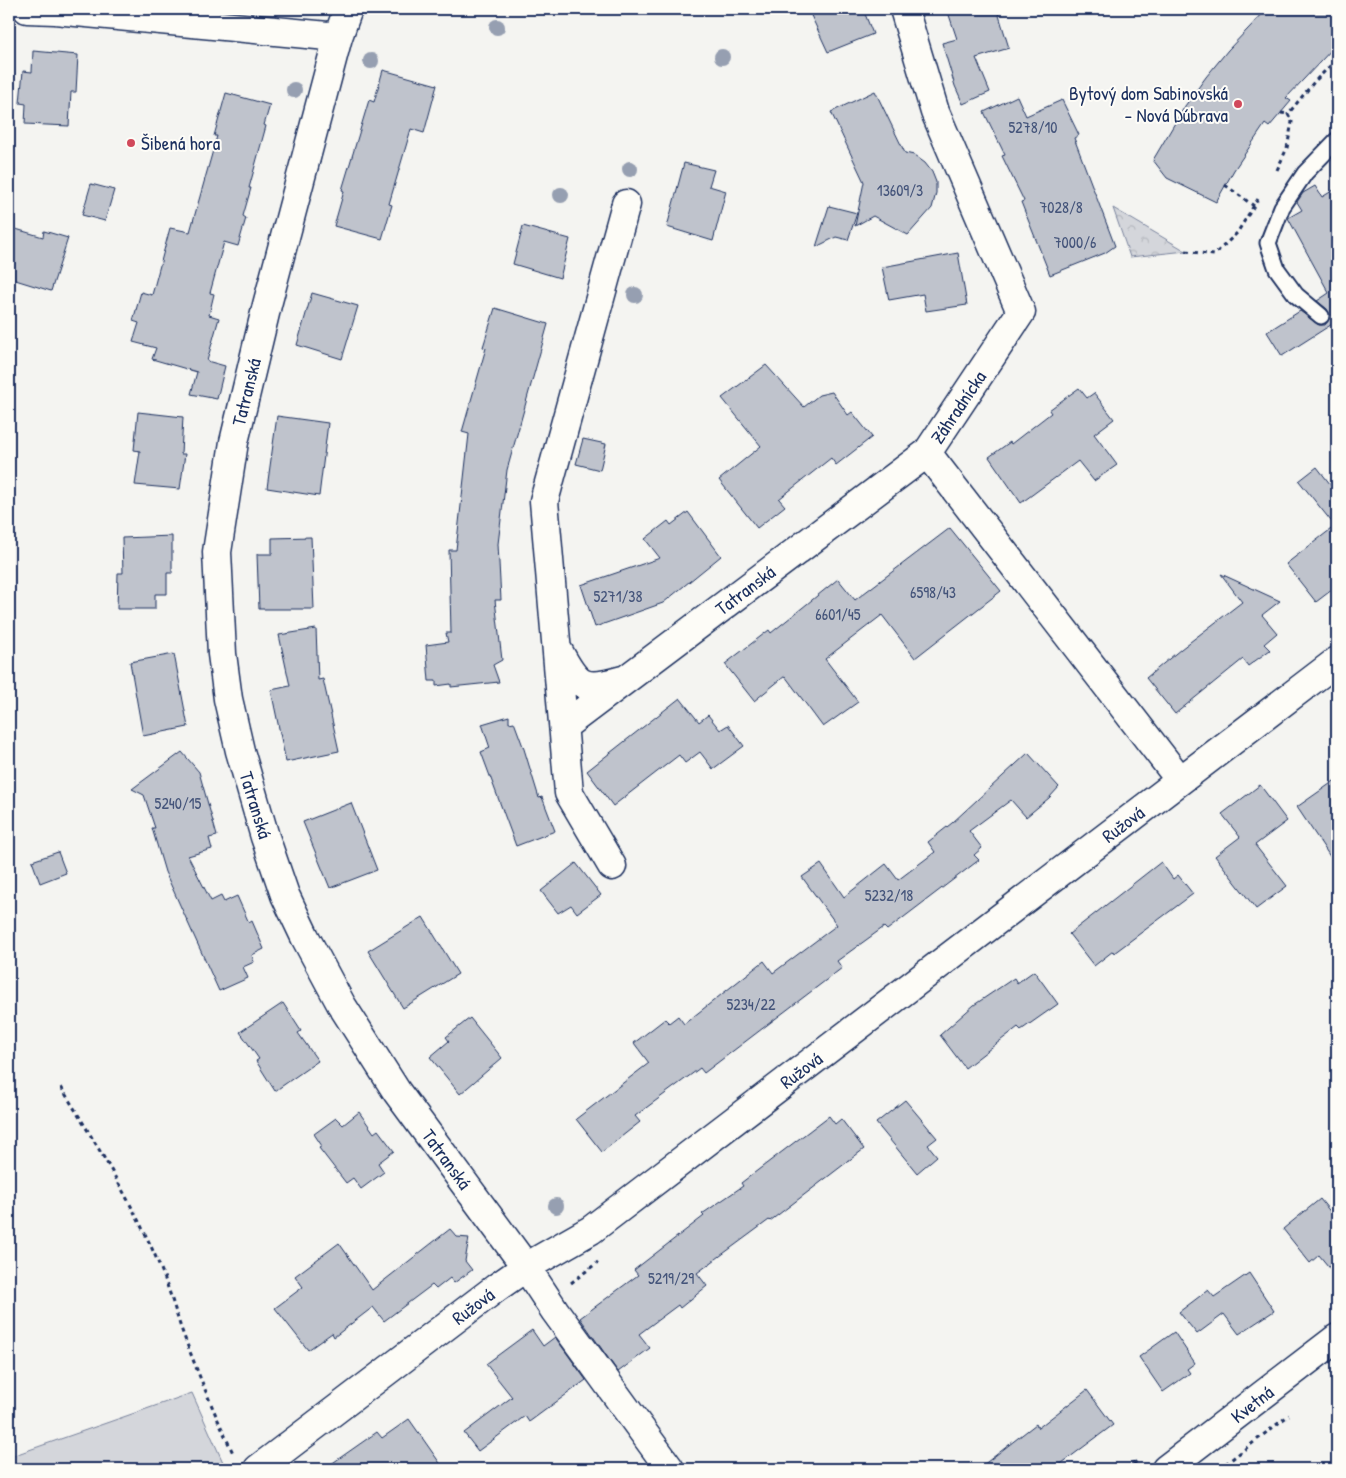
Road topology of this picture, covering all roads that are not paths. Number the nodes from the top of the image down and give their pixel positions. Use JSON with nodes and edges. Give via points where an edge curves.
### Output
{"nodes":[{"id":1,"x":27,"y":9,"type":"edge"},
{"id":2,"x":54,"y":9,"type":"edge"},
{"id":3,"x":348,"y":9,"type":"edge"},
{"id":4,"x":904,"y":9,"type":"edge"},
{"id":5,"x":338,"y":37,"type":"junction"},
{"id":6,"x":1337,"y":140,"type":"edge"},
{"id":7,"x":626,"y":204,"type":"dead end"},
{"id":8,"x":1320,"y":316,"type":"dead end"},
{"id":9,"x":927,"y":453,"type":"junction"},
{"id":10,"x":557,"y":647,"type":"junction"},
{"id":11,"x":1337,"y":661,"type":"edge"},
{"id":12,"x":627,"y":679,"type":"junction"},
{"id":13,"x":564,"y":726,"type":"junction"},
{"id":14,"x":1180,"y":780,"type":"junction"},
{"id":15,"x":612,"y":866,"type":"dead end"},
{"id":16,"x":526,"y":1267,"type":"junction"},
{"id":17,"x":1337,"y":1338,"type":"edge"},
{"id":18,"x":258,"y":1469,"type":"edge"},
{"id":19,"x":670,"y":1469,"type":"edge"},
{"id":20,"x":1166,"y":1469,"type":"edge"}],
"edges":[{"from":1,"to":2,"type":"street"},
{"from":2,"to":5,"type":"street"},
{"from":3,"to":5,"type":"street","name":"Tatranská"},
{"from":4,"to":9,"type":"street","name":"Záhradnícka","via":[[935,112],[1021,312]]},
{"from":5,"to":16,"type":"street","name":"Tatranská","via":[[234,442],[217,552],[222,654],[228,700],[265,837],[285,895],[305,937],[341,1004],[398,1092]]},
{"from":6,"to":8,"type":"lane","via":[[1305,174],[1282,207],[1268,243],[1276,269],[1296,295]]},
{"from":7,"to":10,"type":"street","via":[[544,501]]},
{"from":9,"to":12,"type":"street","name":"Tatranská"},
{"from":9,"to":14,"type":"street","name":"Záhradnícka"},
{"from":10,"to":12,"type":"street","via":[[577,682],[590,687]]},
{"from":10,"to":13,"type":"street"},
{"from":11,"to":14,"type":"street","name":"Ružová"},
{"from":12,"to":13,"type":"street","name":"Tatranská"},
{"from":13,"to":15,"type":"street","via":[[569,793]]},
{"from":14,"to":16,"type":"street","name":"Ružová","via":[[591,1230]]},
{"from":16,"to":18,"type":"street","name":"Ružová"},
{"from":16,"to":19,"type":"street","name":"Tatranská"},
{"from":17,"to":20,"type":"street","name":"Kvetná"}]}
